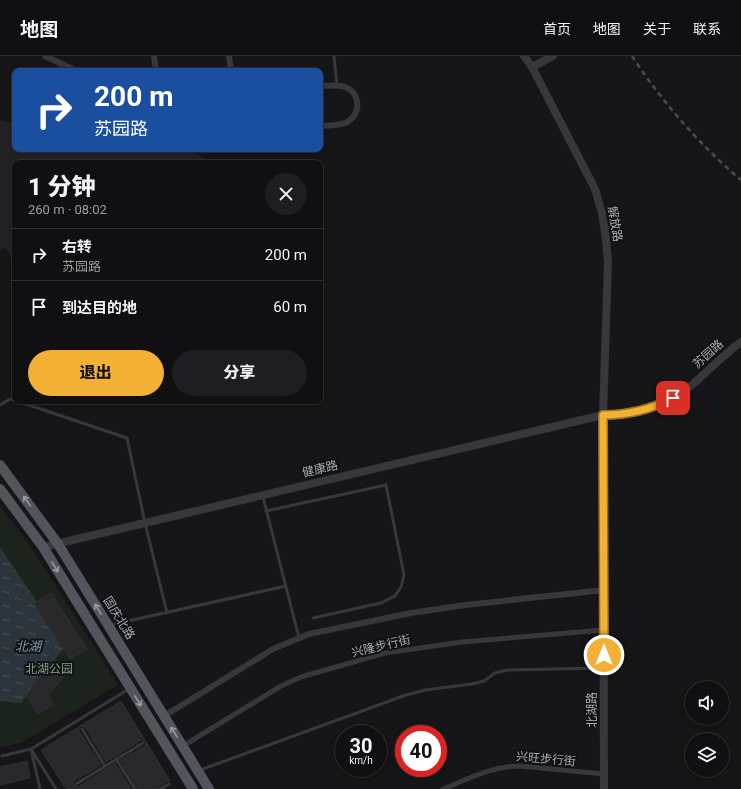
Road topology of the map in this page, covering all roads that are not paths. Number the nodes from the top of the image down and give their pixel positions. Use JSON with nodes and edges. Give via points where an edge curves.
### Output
{"nodes":[{"id":1,"x":46,"y":56,"type":"edge"},
{"id":2,"x":154,"y":56,"type":"edge"},
{"id":3,"x":228,"y":56,"type":"edge"},
{"id":4,"x":334,"y":56,"type":"edge"},
{"id":5,"x":524,"y":56,"type":"edge"},
{"id":6,"x":553,"y":56,"type":"edge"},
{"id":7,"x":532,"y":67,"type":"junction"},
{"id":8,"x":71,"y":68,"type":"edge"},
{"id":9,"x":156,"y":68,"type":"edge"},
{"id":10,"x":230,"y":68,"type":"edge"},
{"id":11,"x":323,"y":86,"type":"edge"},
{"id":12,"x":337,"y":86,"type":"junction"},
{"id":13,"x":323,"y":126,"type":"edge"},
{"id":14,"x":741,"y":342,"type":"edge"},
{"id":15,"x":12,"y":400,"type":"edge"},
{"id":16,"x":25,"y":404,"type":"edge"},
{"id":17,"x":0,"y":405,"type":"edge"},
{"id":18,"x":603,"y":415,"type":"junction"},
{"id":19,"x":0,"y":465,"type":"edge"},
{"id":20,"x":0,"y":489,"type":"edge"},
{"id":21,"x":262,"y":495,"type":"junction"},
{"id":22,"x":266,"y":512,"type":"junction"},
{"id":23,"x":145,"y":523,"type":"junction"},
{"id":24,"x":58,"y":544,"type":"junction"},
{"id":25,"x":43,"y":547,"type":"junction"},
{"id":26,"x":286,"y":586,"type":"junction"},
{"id":27,"x":604,"y":590,"type":"junction"},
{"id":28,"x":168,"y":613,"type":"junction"},
{"id":29,"x":313,"y":618,"type":"dead end"},
{"id":30,"x":108,"y":626,"type":"junction"},
{"id":31,"x":604,"y":630,"type":"junction"},
{"id":32,"x":299,"y":638,"type":"junction"},
{"id":33,"x":604,"y":668,"type":"junction"},
{"id":34,"x":130,"y":688,"type":"junction"},
{"id":35,"x":164,"y":716,"type":"junction"},
{"id":36,"x":82,"y":729,"type":"dead end"},
{"id":37,"x":143,"y":743,"type":"dead end"},
{"id":38,"x":183,"y":746,"type":"junction"},
{"id":39,"x":31,"y":749,"type":"junction"},
{"id":40,"x":2,"y":756,"type":"dead end"},
{"id":41,"x":116,"y":759,"type":"junction"},
{"id":42,"x":105,"y":766,"type":"junction"},
{"id":43,"x":198,"y":771,"type":"junction"},
{"id":44,"x":604,"y":774,"type":"junction"},
{"id":45,"x":76,"y":784,"type":"dead end"},
{"id":46,"x":168,"y":784,"type":"dead end"},
{"id":47,"x":40,"y":789,"type":"edge"},
{"id":48,"x":56,"y":789,"type":"edge"},
{"id":49,"x":135,"y":789,"type":"edge"},
{"id":50,"x":160,"y":789,"type":"edge"},
{"id":51,"x":193,"y":789,"type":"edge"},
{"id":52,"x":209,"y":789,"type":"edge"},
{"id":53,"x":443,"y":789,"type":"edge"},
{"id":54,"x":604,"y":789,"type":"edge"}],
"edges":[{"from":1,"to":8,"type":"street"},
{"from":2,"to":9,"type":"street"},
{"from":3,"to":10,"type":"street"},
{"from":4,"to":12,"type":"lane"},
{"from":5,"to":7,"type":"street","name":"解放路"},
{"from":6,"to":7,"type":"street"},
{"from":7,"to":18,"type":"street","name":"解放路","via":[[595,189],[602,213],[608,262]]},
{"from":11,"to":12,"type":"street"},
{"from":12,"to":13,"type":"street","via":[[345,87],[354,94],[358,106],[353,118],[346,123]]},
{"from":14,"to":18,"type":"street","name":"苏园路","via":[[668,401],[640,411]]},
{"from":15,"to":17,"type":"lane"},
{"from":16,"to":23,"type":"lane","via":[[127,438]]},
{"from":18,"to":21,"type":"street","name":"健康路"},
{"from":18,"to":27,"type":"street","name":"北湖路"},
{"from":24,"to":19,"type":"main road","name":"国庆北路","one_way":true},
{"from":20,"to":25,"type":"main road"},
{"from":21,"to":22,"type":"lane"},
{"from":21,"to":23,"type":"street","name":"健康路"},
{"from":22,"to":26,"type":"lane"},
{"from":22,"to":29,"type":"lane","via":[[386,485],[404,575],[401,587],[395,596],[381,603]]},
{"from":23,"to":24,"type":"street","name":"健康路"},
{"from":23,"to":28,"type":"lane"},
{"from":24,"to":25,"type":"street","name":"健康路"},
{"from":30,"to":24,"type":"main road","name":"国庆北路","one_way":true},
{"from":25,"to":34,"type":"main road","one_way":true},
{"from":26,"to":28,"type":"lane"},
{"from":26,"to":32,"type":"lane"},
{"from":27,"to":31,"type":"street","name":"北湖路"},
{"from":27,"to":32,"type":"street","via":[[411,613]]},
{"from":28,"to":30,"type":"lane"},
{"from":30,"to":35,"type":"main road","name":"国庆北路"},
{"from":31,"to":33,"type":"street","name":"北湖路"},
{"from":31,"to":38,"type":"street","name":"兴隆步行街","via":[[462,642],[385,653],[301,677],[281,686]]},
{"from":32,"to":35,"type":"street","via":[[273,649]]},
{"from":33,"to":43,"type":"lane","via":[[507,670],[472,684],[425,690]]},
{"from":33,"to":44,"type":"street","name":"北湖路"},
{"from":34,"to":39,"type":"lane"},
{"from":34,"to":51,"type":"main road","one_way":true},
{"from":38,"to":35,"type":"main road","name":"国庆北路","one_way":true},
{"from":36,"to":42,"type":"lane"},
{"from":37,"to":41,"type":"lane"},
{"from":38,"to":43,"type":"main road","name":"国庆北路"},
{"from":39,"to":40,"type":"lane"},
{"from":39,"to":47,"type":"lane"},
{"from":39,"to":48,"type":"lane"},
{"from":41,"to":42,"type":"lane"},
{"from":41,"to":49,"type":"lane"},
{"from":42,"to":45,"type":"lane"},
{"from":43,"to":52,"type":"main road","name":"国庆北路"},
{"from":44,"to":53,"type":"street","name":"兴旺步行街","via":[[507,766]]},
{"from":44,"to":54,"type":"street","name":"北湖路"},
{"from":46,"to":50,"type":"lane"}]}
